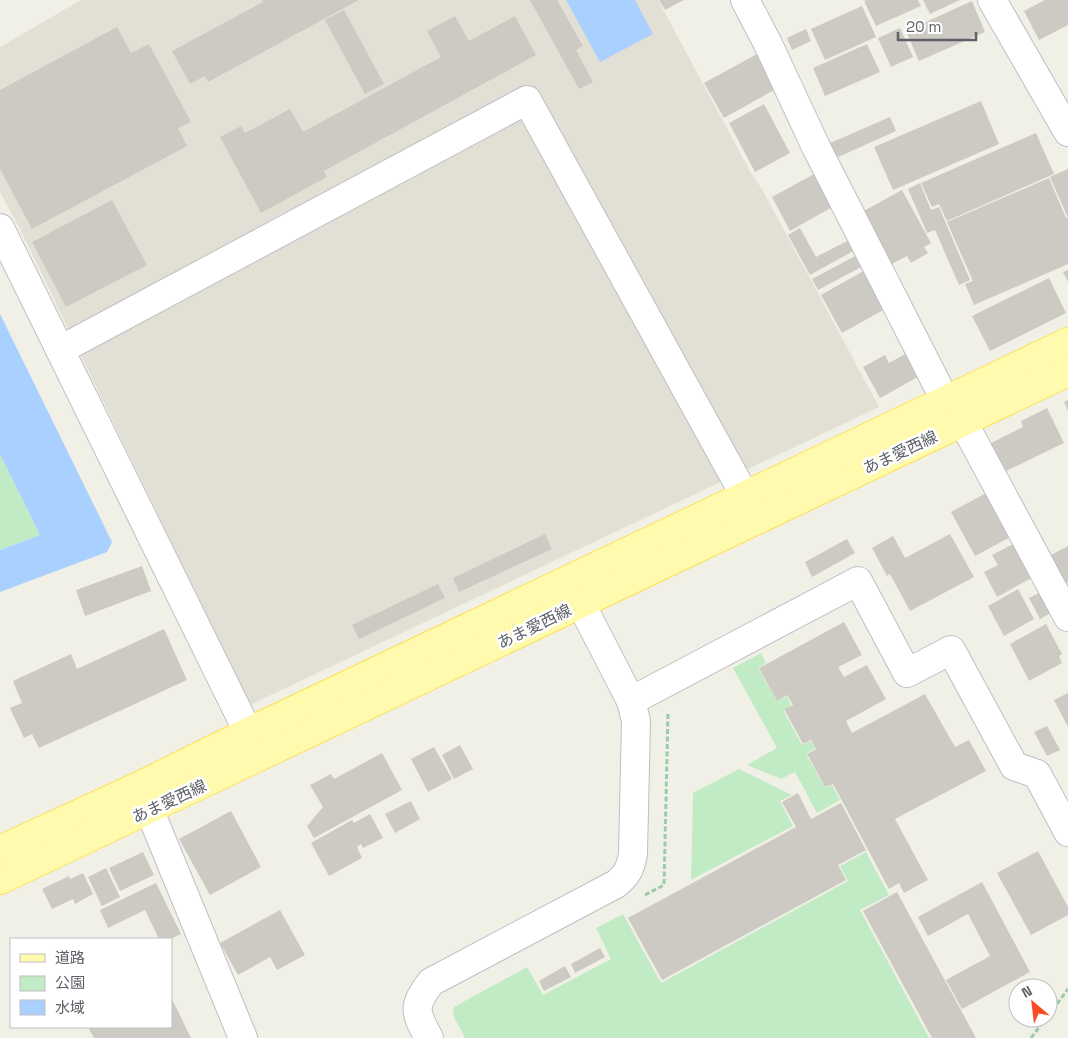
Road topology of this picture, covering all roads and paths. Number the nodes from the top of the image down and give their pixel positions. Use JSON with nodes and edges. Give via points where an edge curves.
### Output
{"nodes":[{"id":1,"x":745,"y":0,"type":"edge"},
{"id":2,"x":992,"y":0,"type":"edge"},
{"id":3,"x":1068,"y":132,"type":"edge"},
{"id":4,"x":0,"y":228,"type":"edge"},
{"id":5,"x":1068,"y":342,"type":"edge"},
{"id":6,"x":60,"y":350,"type":"junction"},
{"id":7,"x":1068,"y":372,"type":"edge"},
{"id":8,"x":945,"y":400,"type":"junction"},
{"id":9,"x":963,"y":422,"type":"junction"},
{"id":10,"x":745,"y":496,"type":"junction"},
{"id":11,"x":581,"y":604,"type":"junction"},
{"id":12,"x":1068,"y":617,"type":"edge"},
{"id":13,"x":631,"y":700,"type":"junction"},
{"id":14,"x":248,"y":732,"type":"junction"},
{"id":15,"x":144,"y":798,"type":"junction"},
{"id":16,"x":1068,"y":832,"type":"edge"},
{"id":17,"x":0,"y":850,"type":"edge"},
{"id":18,"x":0,"y":880,"type":"edge"},
{"id":19,"x":1068,"y":989,"type":"edge"},
{"id":20,"x":1058,"y":1002,"type":"edge"},
{"id":21,"x":1039,"y":1028,"type":"edge"},
{"id":22,"x":243,"y":1038,"type":"edge"},
{"id":23,"x":429,"y":1038,"type":"edge"},
{"id":24,"x":1031,"y":1038,"type":"edge"}],
"edges":[{"from":1,"to":8,"type":"street"},
{"from":2,"to":3,"type":"street"},
{"from":4,"to":6,"type":"street"},
{"from":5,"to":8,"type":"main road","name":"あま愛西線"},
{"from":6,"to":10,"type":"street","via":[[526,100]]},
{"from":6,"to":14,"type":"street"},
{"from":7,"to":9,"type":"main road","name":"あま愛西線"},
{"from":8,"to":10,"type":"main road","name":"あま愛西線"},
{"from":9,"to":11,"type":"main road","name":"あま愛西線"},
{"from":9,"to":12,"type":"street"},
{"from":10,"to":14,"type":"main road","name":"あま愛西線"},
{"from":11,"to":13,"type":"street"},
{"from":11,"to":15,"type":"main road","name":"あま愛西線"},
{"from":13,"to":16,"type":"street","via":[[858,581],[907,674],[951,650],[1014,766],[1037,774]]},
{"from":13,"to":23,"type":"street","via":[[636,721],[633,845],[626,876],[431,982],[416,1006]]},
{"from":14,"to":15,"type":"main road","name":"あま愛西線"},
{"from":15,"to":17,"type":"main road","name":"あま愛西線"},
{"from":15,"to":18,"type":"main road","name":"あま愛西線"},
{"from":15,"to":22,"type":"street"},
{"from":19,"to":20,"type":"path"},
{"from":21,"to":24,"type":"path"}]}
